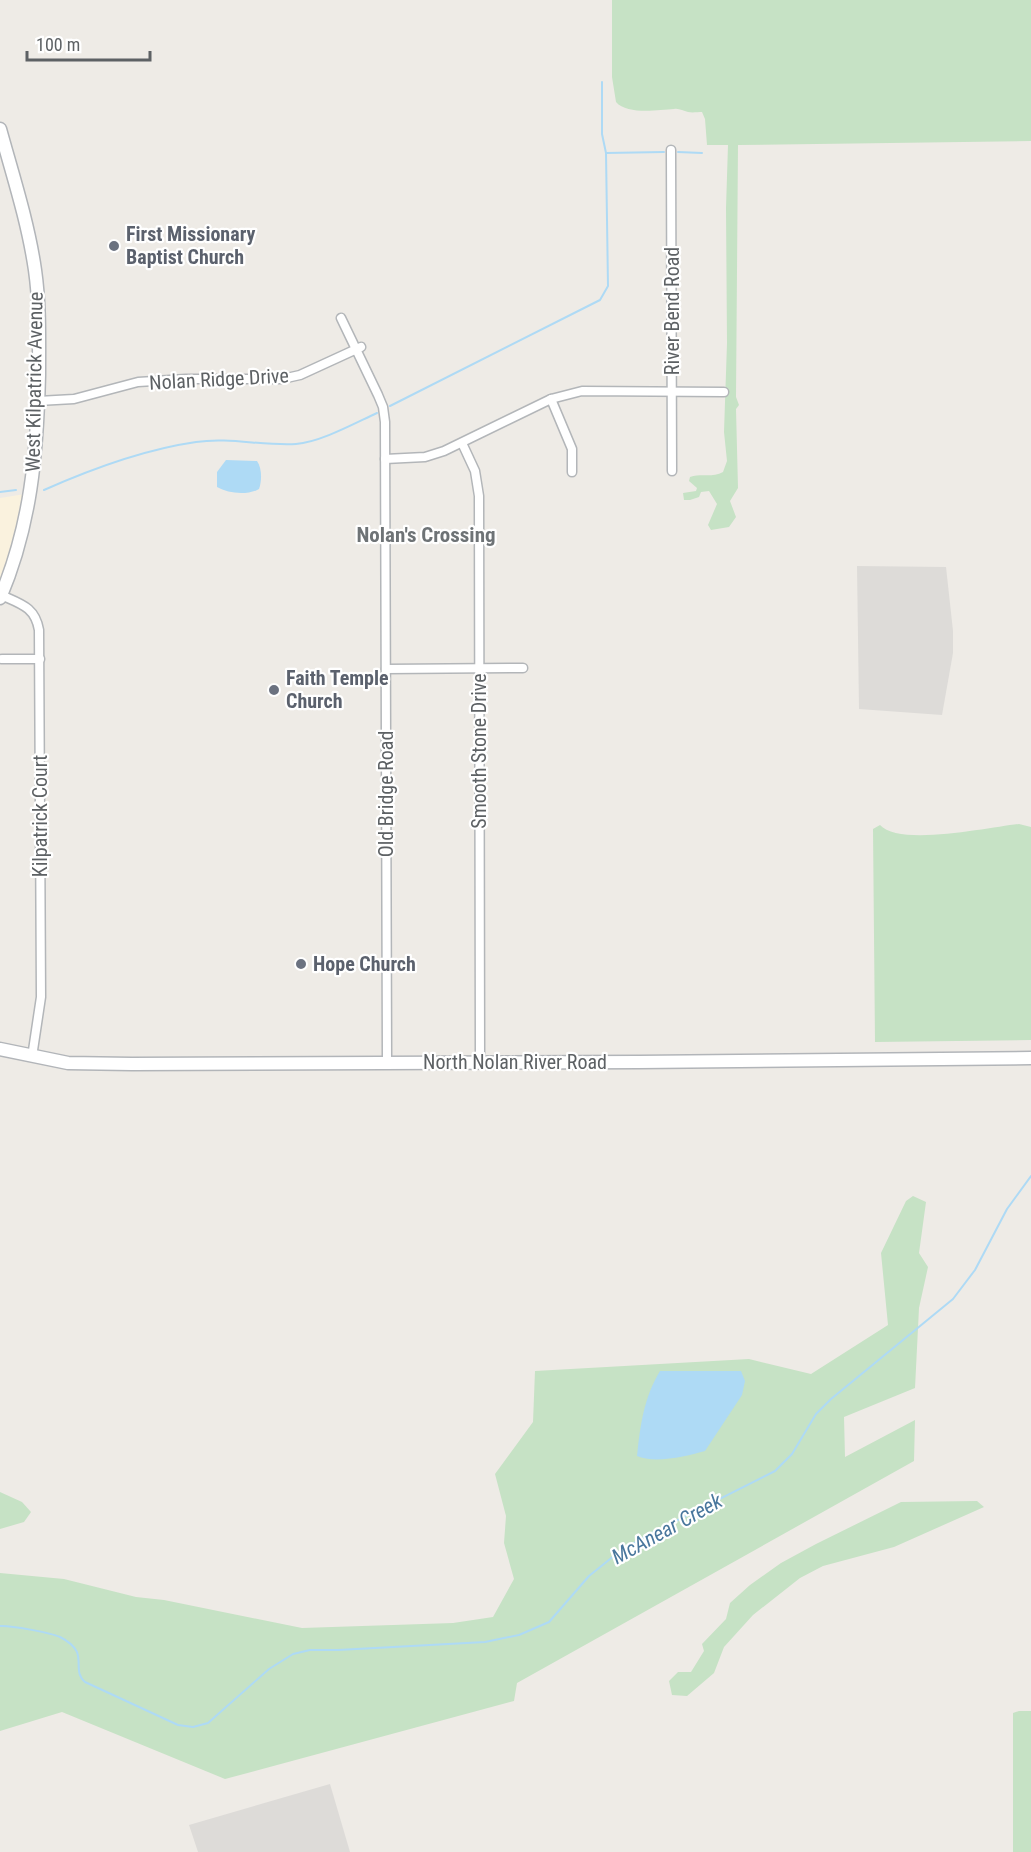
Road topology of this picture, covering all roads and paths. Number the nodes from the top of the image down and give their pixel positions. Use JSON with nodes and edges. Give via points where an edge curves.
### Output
{"nodes":[{"id":1,"x":0,"y":129,"type":"edge"},
{"id":2,"x":2,"y":144,"type":"edge"},
{"id":3,"x":671,"y":150,"type":"dead end"},
{"id":4,"x":341,"y":318,"type":"dead end"},
{"id":5,"x":359,"y":348,"type":"junction"},
{"id":6,"x":672,"y":391,"type":"junction"},
{"id":7,"x":724,"y":392,"type":"dead end"},
{"id":8,"x":551,"y":399,"type":"junction"},
{"id":9,"x":38,"y":401,"type":"junction"},
{"id":10,"x":462,"y":443,"type":"junction"},
{"id":11,"x":385,"y":459,"type":"junction"},
{"id":12,"x":672,"y":471,"type":"dead end"},
{"id":13,"x":572,"y":472,"type":"dead end"},
{"id":14,"x":1,"y":597,"type":"edge"},
{"id":15,"x":2,"y":659,"type":"dead end"},
{"id":16,"x":40,"y":659,"type":"junction"},
{"id":17,"x":480,"y":668,"type":"junction"},
{"id":18,"x":523,"y":668,"type":"dead end"},
{"id":19,"x":386,"y":669,"type":"junction"},
{"id":20,"x":0,"y":1049,"type":"edge"},
{"id":21,"x":32,"y":1057,"type":"junction"},
{"id":22,"x":1031,"y":1058,"type":"edge"},
{"id":23,"x":387,"y":1062,"type":"junction"},
{"id":24,"x":480,"y":1062,"type":"junction"}],
"edges":[{"from":1,"to":2,"type":"main road","name":"West Kilpatrick Avenue"},
{"from":2,"to":9,"type":"main road","name":"West Kilpatrick Avenue","via":[[35,270]]},
{"from":3,"to":6,"type":"street","name":"River Bend Road"},
{"from":4,"to":5,"type":"street","name":"Old Bridge Road"},
{"from":5,"to":9,"type":"street","name":"Nolan Ridge Drive","via":[[300,375],[282,379],[138,382],[74,399]]},
{"from":5,"to":11,"type":"street","name":"Old Bridge Road","via":[[384,412]]},
{"from":6,"to":7,"type":"street"},
{"from":6,"to":8,"type":"street","via":[[582,391]]},
{"from":6,"to":12,"type":"street","name":"River Bend Road"},
{"from":8,"to":10,"type":"street"},
{"from":8,"to":13,"type":"street","via":[[572,449]]},
{"from":9,"to":14,"type":"main road","name":"West Kilpatrick Avenue","via":[[29,502]]},
{"from":10,"to":11,"type":"street","via":[[425,458]]},
{"from":10,"to":17,"type":"street","name":"Smooth Stone Drive","via":[[475,471],[479,496]]},
{"from":11,"to":19,"type":"street","name":"Old Bridge Road"},
{"from":14,"to":16,"type":"street","name":"Kilpatrick Court","via":[[21,604],[35,616]]},
{"from":15,"to":16,"type":"street"},
{"from":16,"to":21,"type":"street","name":"Kilpatrick Court","via":[[41,997]]},
{"from":17,"to":18,"type":"street"},
{"from":17,"to":19,"type":"street"},
{"from":17,"to":24,"type":"street","name":"Smooth Stone Drive"},
{"from":19,"to":23,"type":"street","name":"Old Bridge Road"},
{"from":20,"to":21,"type":"main road","name":"North Nolan River Road"},
{"from":21,"to":23,"type":"main road","name":"North Nolan River Road","via":[[111,1064]]},
{"from":22,"to":24,"type":"main road","name":"North Nolan River Road"},
{"from":23,"to":24,"type":"main road","name":"North Nolan River Road"}]}
